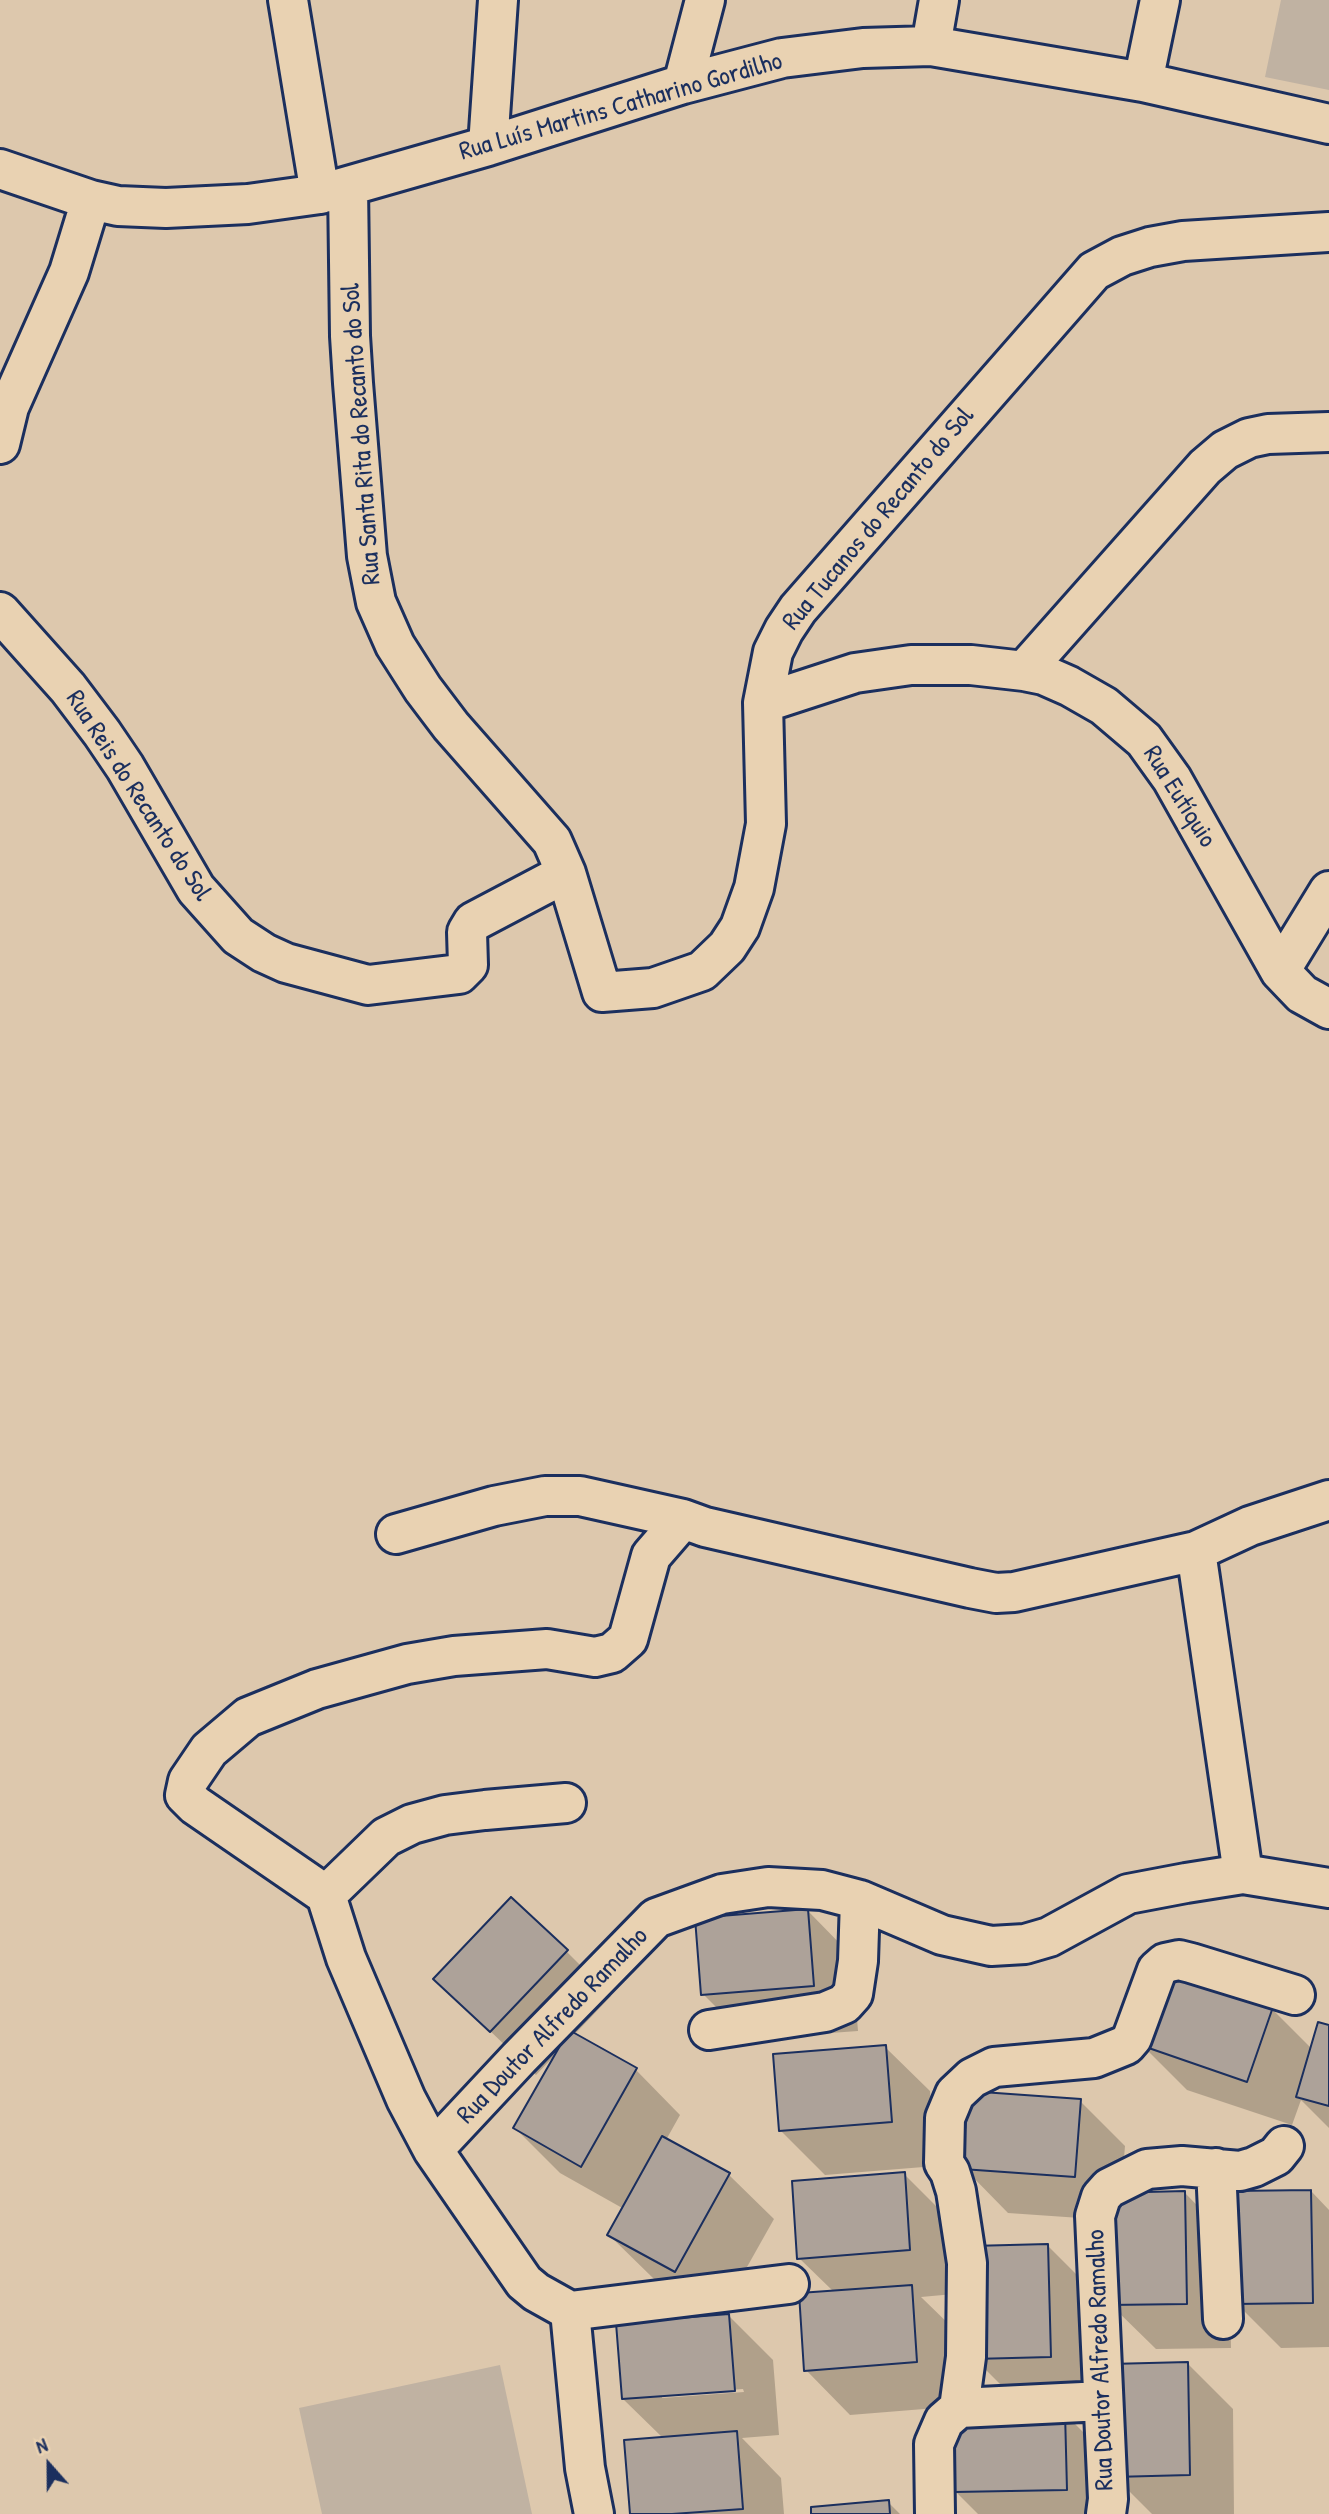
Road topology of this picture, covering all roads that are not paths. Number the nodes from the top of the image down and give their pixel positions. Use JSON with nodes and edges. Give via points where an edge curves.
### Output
{"nodes":[{"id":1,"x":288,"y":0,"type":"edge"},
{"id":2,"x":498,"y":0,"type":"edge"},
{"id":3,"x":705,"y":0,"type":"edge"},
{"id":4,"x":939,"y":0,"type":"edge"},
{"id":5,"x":1160,"y":0,"type":"edge"},
{"id":6,"x":931,"y":46,"type":"junction"},
{"id":7,"x":1143,"y":82,"type":"junction"},
{"id":8,"x":683,"y":84,"type":"junction"},
{"id":9,"x":1329,"y":124,"type":"edge"},
{"id":10,"x":488,"y":146,"type":"junction"},
{"id":11,"x":0,"y":169,"type":"edge"},
{"id":12,"x":334,"y":190,"type":"junction"},
{"id":13,"x":91,"y":200,"type":"junction"},
{"id":14,"x":1329,"y":232,"type":"edge"},
{"id":15,"x":1329,"y":432,"type":"edge"},
{"id":16,"x":0,"y":444,"type":"edge"},
{"id":17,"x":0,"y":612,"type":"edge"},
{"id":18,"x":1024,"y":671,"type":"junction"},
{"id":19,"x":763,"y":703,"type":"junction"},
{"id":20,"x":566,"y":873,"type":"junction"},
{"id":21,"x":1329,"y":891,"type":"edge"},
{"id":22,"x":1280,"y":971,"type":"junction"},
{"id":23,"x":602,"y":992,"type":"joint"},
{"id":24,"x":1329,"y":1009,"type":"edge"},
{"id":25,"x":1329,"y":1500,"type":"edge"},
{"id":26,"x":683,"y":1519,"type":"junction"},
{"id":27,"x":396,"y":1534,"type":"dead end"},
{"id":28,"x":1196,"y":1551,"type":"junction"},
{"id":29,"x":566,"y":1803,"type":"dead end"},
{"id":30,"x":1243,"y":1874,"type":"junction"},
{"id":31,"x":1325,"y":1888,"type":"edge"},
{"id":32,"x":326,"y":1895,"type":"junction"},
{"id":33,"x":860,"y":1900,"type":"junction"},
{"id":34,"x":1295,"y":1995,"type":"dead end"},
{"id":35,"x":709,"y":2029,"type":"dead end"},
{"id":36,"x":1284,"y":2146,"type":"dead end"},
{"id":37,"x":433,"y":2150,"type":"junction"},
{"id":38,"x":1216,"y":2168,"type":"junction"},
{"id":39,"x":789,"y":2284,"type":"dead end"},
{"id":40,"x":570,"y":2311,"type":"junction"},
{"id":41,"x":1223,"y":2319,"type":"dead end"},
{"id":42,"x":1103,"y":2402,"type":"junction"},
{"id":43,"x":959,"y":2408,"type":"junction"},
{"id":44,"x":594,"y":2514,"type":"edge"},
{"id":45,"x":935,"y":2514,"type":"edge"},
{"id":46,"x":1106,"y":2514,"type":"edge"}],
"edges":[{"from":1,"to":12,"type":"street","name":"Rua Santa Rita do Recanto do Sol"},
{"from":2,"to":10,"type":"street"},
{"from":3,"to":8,"type":"street"},
{"from":4,"to":6,"type":"street"},
{"from":5,"to":7,"type":"street"},
{"from":6,"to":7,"type":"street","name":"Rua Luís Martins Catharino Gordilho"},
{"from":6,"to":8,"type":"street","name":"Rua Luís Martins Catharino Gordilho","via":[[782,58]]},
{"from":7,"to":9,"type":"street","name":"Rua Luís Martins Catharino Gordilho"},
{"from":8,"to":10,"type":"street","name":"Rua Luís Martins Catharino Gordilho"},
{"from":10,"to":12,"type":"street","name":"Rua Luís Martins Catharino Gordilho"},
{"from":11,"to":13,"type":"street","name":"Rua Luís Martins Catharino Gordilho"},
{"from":12,"to":13,"type":"street","name":"Rua Luís Martins Catharino Gordilho","via":[[248,204],[166,208]]},
{"from":12,"to":20,"type":"street","name":"Rua Santa Rita do Recanto do Sol","via":[[367,556],[376,602],[395,645],[423,689],[552,841]]},
{"from":13,"to":16,"type":"street","via":[[69,272],[9,407]]},
{"from":14,"to":19,"type":"street","name":"Rua Tucanos do Recanto do Sol","via":[[1161,245],[1122,256],[1094,271],[798,608],[773,652]]},
{"from":15,"to":18,"type":"street","via":[[1268,434],[1225,450]]},
{"from":17,"to":20,"type":"street","name":"Rua Reis do Recanto do Sol","via":[[102,733],[196,889],[238,936],[275,958],[368,985],[459,974],[468,965],[467,932],[473,922]]},
{"from":18,"to":19,"type":"street","name":"Rua Eutíquio","via":[[911,665],[855,673]]},
{"from":18,"to":22,"type":"street","name":"Rua Eutíquio","via":[[1044,675],[1104,706],[1144,740],[1172,779]]},
{"from":19,"to":23,"type":"street","name":"Rua Tucanos do Recanto do Sol","via":[[766,824],[754,888],[740,926],[702,971],[653,988]]},
{"from":20,"to":23,"type":"street","name":"Rua Santa Rita do Recanto do Sol"},
{"from":21,"to":22,"type":"street"},
{"from":22,"to":24,"type":"street","name":"Rua Eutíquio","via":[[1302,994]]},
{"from":25,"to":28,"type":"street","via":[[1250,1526]]},
{"from":26,"to":27,"type":"street","via":[[580,1496],[545,1496]]},
{"from":26,"to":28,"type":"street","via":[[996,1593]]},
{"from":26,"to":32,"type":"street","via":[[651,1556],[628,1639],[612,1653],[595,1657],[547,1649],[407,1664],[317,1689],[248,1717],[209,1750],[185,1795]]},
{"from":28,"to":30,"type":"street"},
{"from":29,"to":32,"type":"street","via":[[445,1815],[412,1824],[386,1837]]},
{"from":30,"to":31,"type":"street","name":"Rua Doutor Alfredo Ramalho"},
{"from":30,"to":33,"type":"street","name":"Rua Doutor Alfredo Ramalho","via":[[1128,1894],[1049,1937],[1025,1944],[991,1946],[942,1935]]},
{"from":32,"to":37,"type":"street","name":"Rua Doutor Alfredo Ramalho","via":[[346,1958],[405,2099]]},
{"from":33,"to":35,"type":"street","via":[[853,1994],[844,2004],[825,2012]]},
{"from":33,"to":37,"type":"street","name":"Rua Doutor Alfredo Ramalho","via":[[822,1890],[768,1887],[722,1894],[656,1918]]},
{"from":34,"to":43,"type":"street","via":[[1179,1960],[1165,1963],[1157,1970],[1126,2045],[1094,2058],[994,2067],[971,2078],[955,2094],[946,2118],[944,2163],[956,2192],[967,2263],[966,2357]]},
{"from":36,"to":38,"type":"street","name":"Rua Doutor Alfredo Ramalho","via":[[1276,2156],[1254,2167],[1240,2171]]},
{"from":37,"to":40,"type":"street","name":"Rua Doutor Alfredo Ramalho","via":[[524,2282]]},
{"from":38,"to":41,"type":"street"},
{"from":38,"to":42,"type":"street","name":"Rua Doutor Alfredo Ramalho","via":[[1147,2169],[1109,2188],[1101,2197],[1095,2216]]},
{"from":39,"to":40,"type":"street"},
{"from":40,"to":44,"type":"street"},
{"from":42,"to":43,"type":"street"},
{"from":42,"to":46,"type":"street","name":"Rua Doutor Alfredo Ramalho"},
{"from":43,"to":45,"type":"street","via":[[944,2421],[934,2444]]}]}
